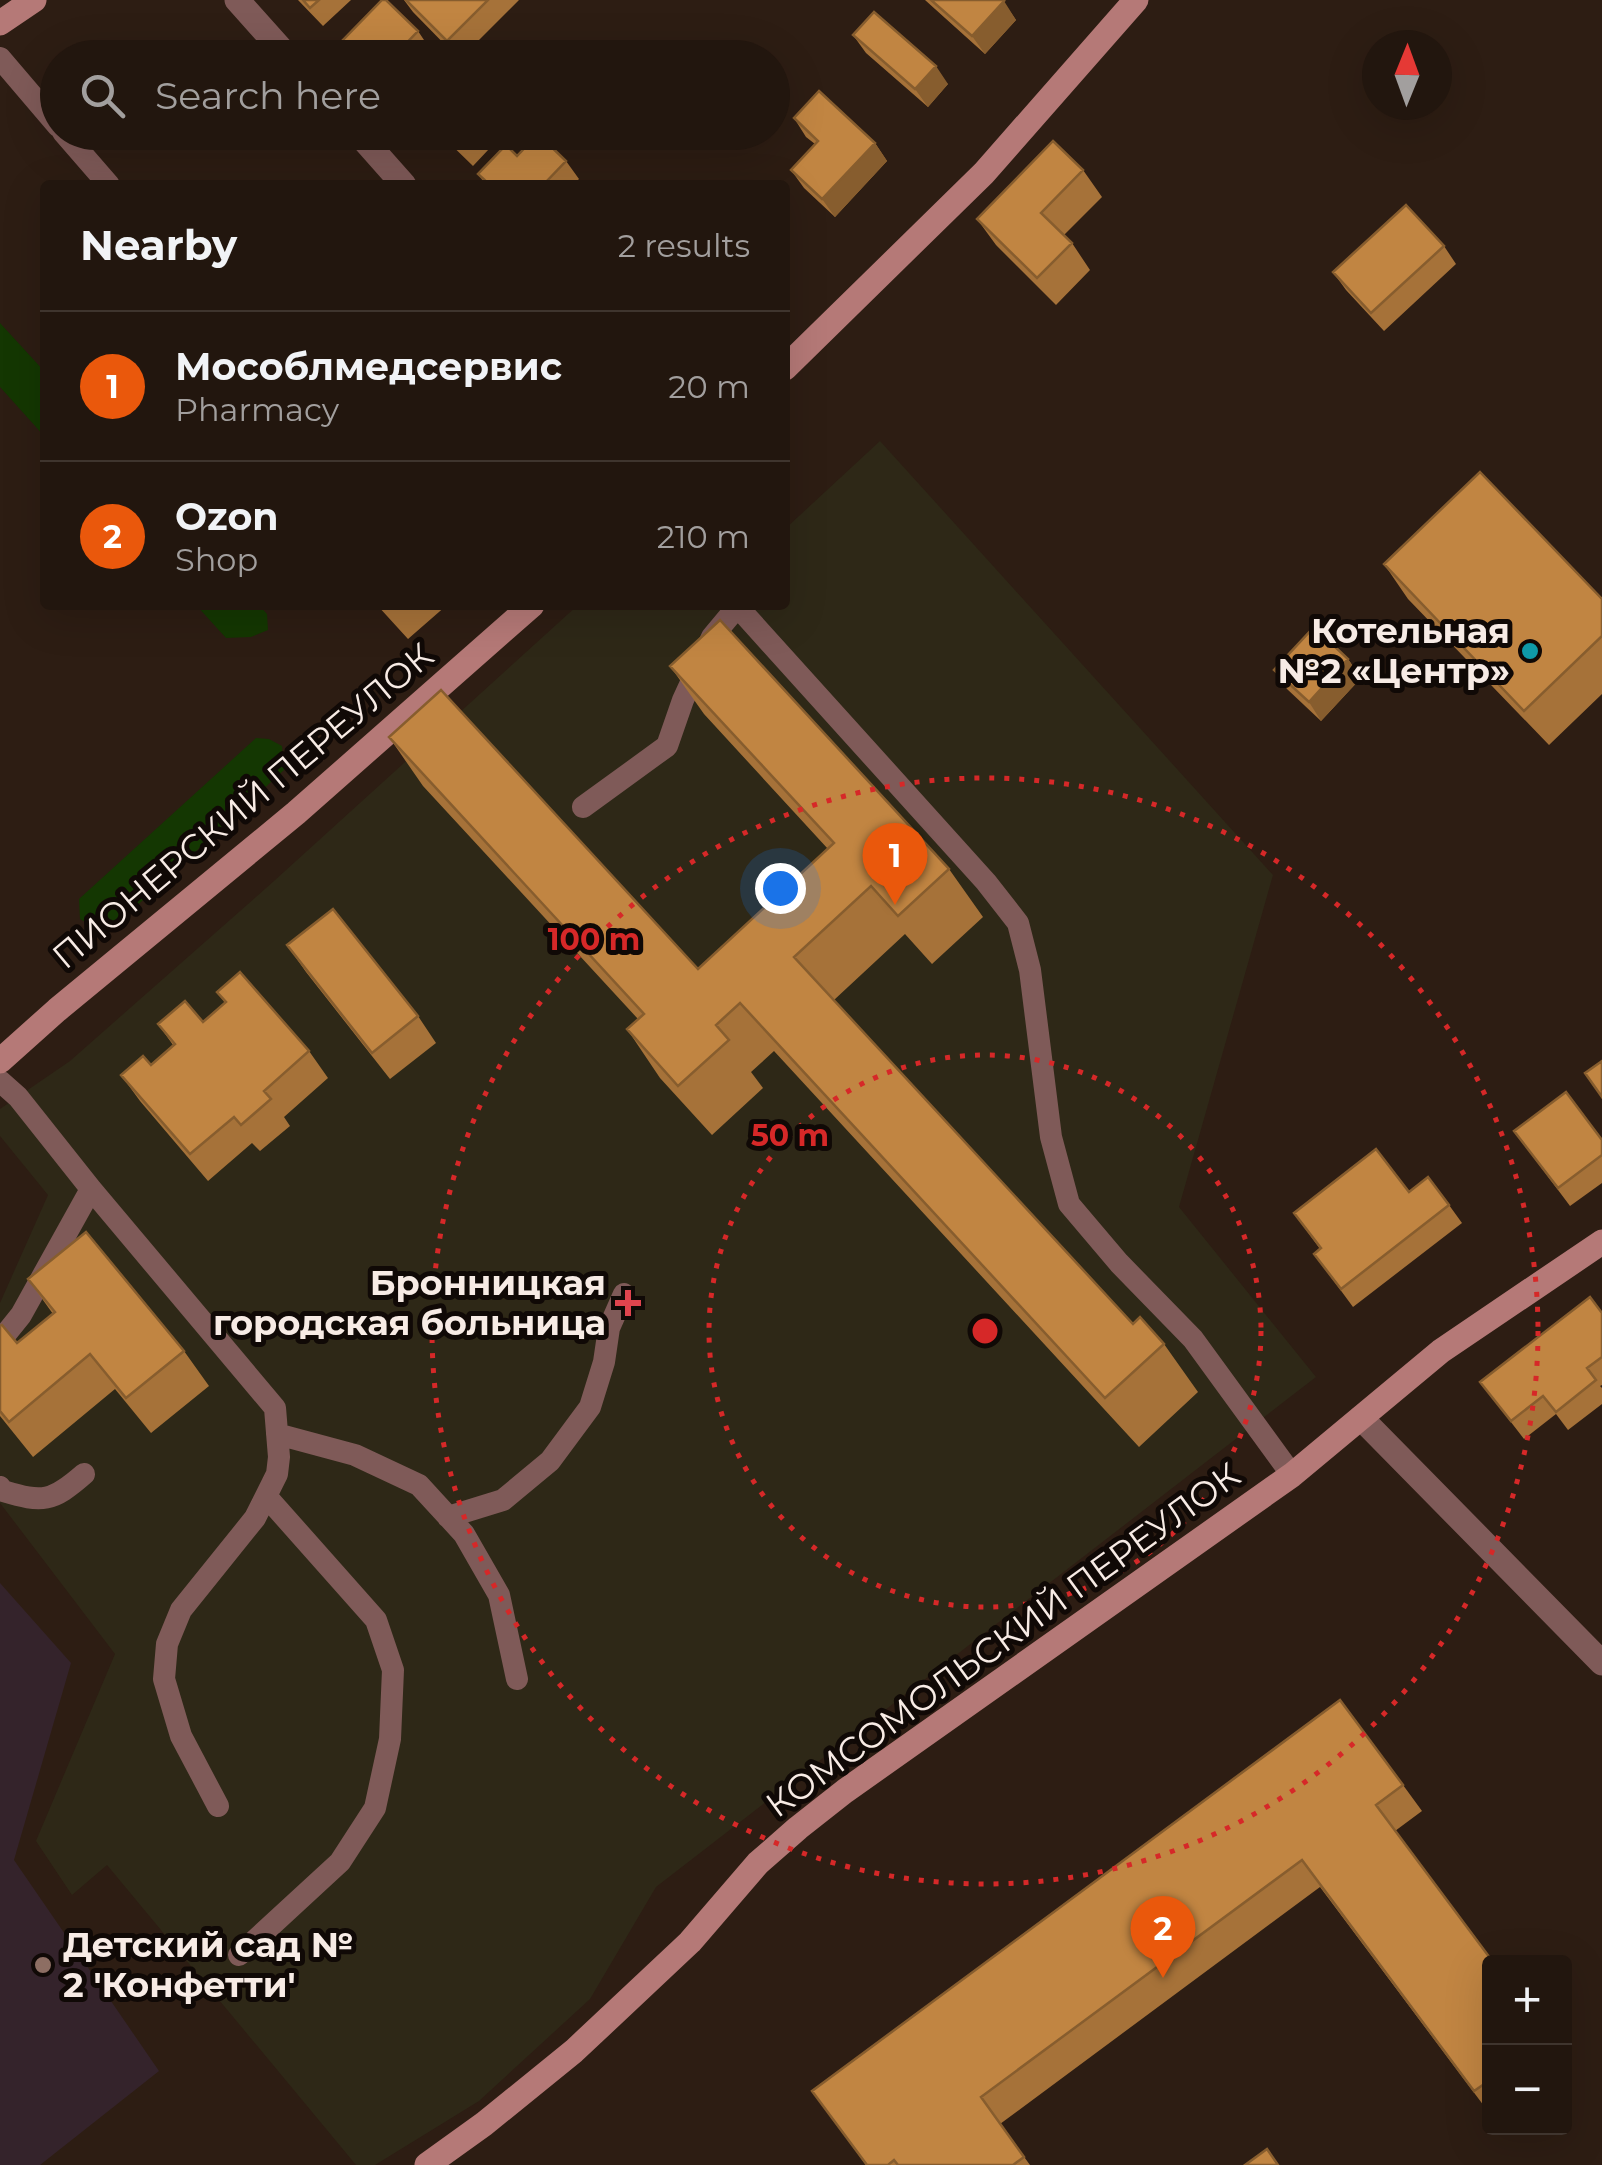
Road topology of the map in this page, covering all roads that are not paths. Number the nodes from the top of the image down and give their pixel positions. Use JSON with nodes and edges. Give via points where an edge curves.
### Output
{"nodes":[{"id":1,"x":34,"y":0,"type":"edge"},
{"id":2,"x":236,"y":0,"type":"edge"},
{"id":3,"x":1136,"y":0,"type":"edge"},
{"id":4,"x":0,"y":23,"type":"edge"},
{"id":5,"x":273,"y":40,"type":"edge"},
{"id":6,"x":0,"y":58,"type":"edge"},
{"id":7,"x":40,"y":105,"type":"edge"},
{"id":8,"x":79,"y":150,"type":"edge"},
{"id":9,"x":373,"y":150,"type":"edge"},
{"id":10,"x":104,"y":180,"type":"edge"},
{"id":11,"x":400,"y":180,"type":"edge"},
{"id":12,"x":790,"y":363,"type":"edge"},
{"id":13,"x":526,"y":610,"type":"edge"},
{"id":14,"x":733,"y":610,"type":"edge"},
{"id":15,"x":740,"y":610,"type":"edge"},
{"id":16,"x":582,"y":807,"type":"dead end"},
{"id":17,"x":0,"y":1061,"type":"edge"},
{"id":18,"x":0,"y":1081,"type":"edge"},
{"id":19,"x":91,"y":1188,"type":"junction"},
{"id":20,"x":1602,"y":1242,"type":"edge"},
{"id":21,"x":624,"y":1294,"type":"dead end"},
{"id":22,"x":0,"y":1341,"type":"edge"},
{"id":23,"x":1361,"y":1418,"type":"junction"},
{"id":24,"x":278,"y":1434,"type":"junction"},
{"id":25,"x":84,"y":1474,"type":"dead end"},
{"id":26,"x":1292,"y":1476,"type":"junction"},
{"id":27,"x":0,"y":1487,"type":"edge"},
{"id":28,"x":266,"y":1496,"type":"junction"},
{"id":29,"x":448,"y":1517,"type":"junction"},
{"id":30,"x":1602,"y":1663,"type":"edge"},
{"id":31,"x":516,"y":1678,"type":"dead end"},
{"id":32,"x":218,"y":1806,"type":"dead end"},
{"id":33,"x":239,"y":1955,"type":"dead end"},
{"id":34,"x":427,"y":2165,"type":"edge"}],
"edges":[{"from":1,"to":4,"type":"street"},
{"from":2,"to":5,"type":"street"},
{"from":3,"to":12,"type":"street","via":[[984,173]]},
{"from":6,"to":7,"type":"lane"},
{"from":8,"to":10,"type":"lane"},
{"from":9,"to":11,"type":"street"},
{"from":13,"to":17,"type":"street","name":"ПИОНЕРСКИЙ ПЕРЕУЛОК","via":[[296,814]]},
{"from":14,"to":16,"type":"lane","via":[[712,637],[667,746]]},
{"from":15,"to":26,"type":"lane","via":[[1018,924],[1030,970],[1050,1137],[1069,1204],[1194,1339]]},
{"from":18,"to":19,"type":"lane"},
{"from":19,"to":22,"type":"lane"},
{"from":19,"to":24,"type":"lane","via":[[275,1408]]},
{"from":20,"to":23,"type":"street","name":"КОМСОМОЛЬСКИЙ ПЕРЕУЛОК","via":[[1442,1350]]},
{"from":21,"to":29,"type":"lane","via":[[590,1406],[550,1461],[503,1500]]},
{"from":23,"to":26,"type":"street","name":"КОМСОМОЛЬСКИЙ ПЕРЕУЛОК"},
{"from":23,"to":30,"type":"street"},
{"from":24,"to":28,"type":"lane","via":[[277,1474]]},
{"from":24,"to":29,"type":"lane","via":[[355,1456],[419,1486]]},
{"from":25,"to":27,"type":"lane","via":[[35,1501]]},
{"from":26,"to":34,"type":"street","name":"КОМСОМОЛЬСКИЙ ПЕРЕУЛОК","via":[[798,1828],[574,2052]]},
{"from":28,"to":32,"type":"lane","via":[[181,1610],[166,1644],[164,1679],[181,1736]]},
{"from":28,"to":33,"type":"lane","via":[[376,1620],[393,1670],[390,1739],[375,1808],[340,1862]]},
{"from":29,"to":31,"type":"lane","via":[[500,1595]]}]}
